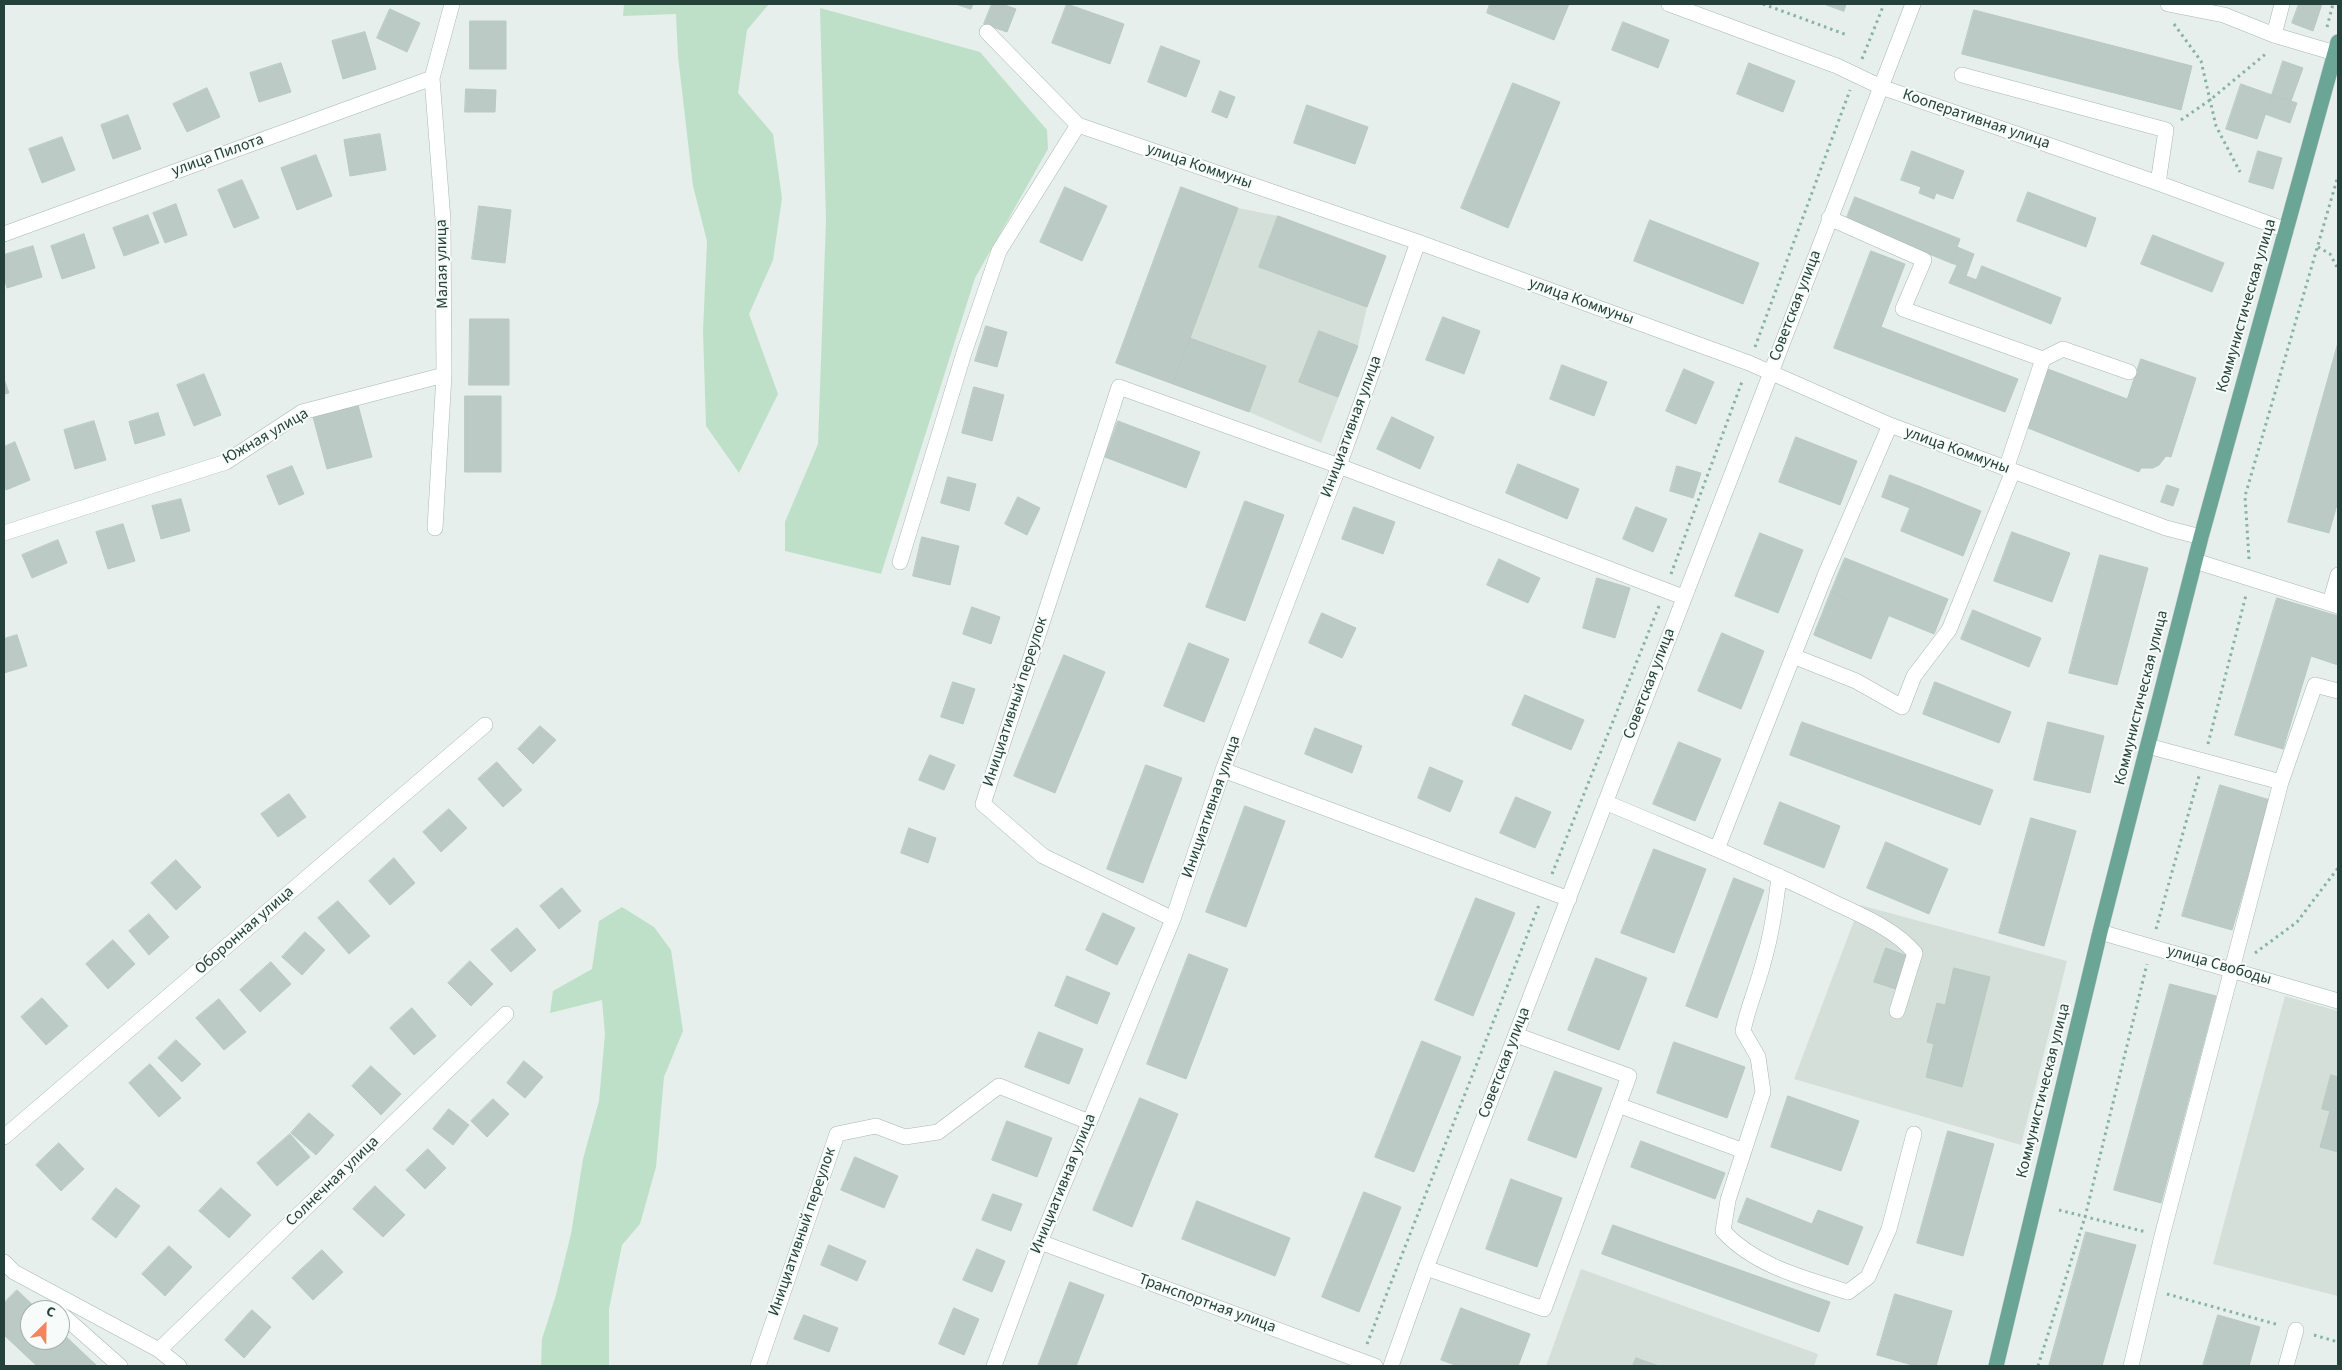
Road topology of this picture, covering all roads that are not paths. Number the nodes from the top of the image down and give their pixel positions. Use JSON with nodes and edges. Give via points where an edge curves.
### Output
{"nodes":[{"id":1,"x":452,"y":4,"type":"edge"},
{"id":2,"x":1668,"y":4,"type":"edge"},
{"id":3,"x":1913,"y":4,"type":"edge"},
{"id":4,"x":2282,"y":4,"type":"edge"},
{"id":5,"x":2169,"y":11,"type":"edge"},
{"id":6,"x":987,"y":32,"type":"dead end"},
{"id":7,"x":2274,"y":35,"type":"junction"},
{"id":8,"x":2337,"y":48,"type":"edge"},
{"id":9,"x":1962,"y":75,"type":"dead end"},
{"id":10,"x":432,"y":78,"type":"junction"},
{"id":11,"x":1881,"y":87,"type":"junction"},
{"id":12,"x":1078,"y":125,"type":"junction"},
{"id":13,"x":2158,"y":182,"type":"junction"},
{"id":14,"x":1829,"y":218,"type":"junction"},
{"id":15,"x":2286,"y":230,"type":"junction"},
{"id":16,"x":4,"y":234,"type":"edge"},
{"id":17,"x":1418,"y":242,"type":"junction"},
{"id":18,"x":2043,"y":359,"type":"junction"},
{"id":19,"x":1771,"y":372,"type":"junction"},
{"id":20,"x":2129,"y":372,"type":"dead end"},
{"id":21,"x":444,"y":375,"type":"junction"},
{"id":22,"x":1890,"y":425,"type":"junction"},
{"id":23,"x":1339,"y":466,"type":"junction"},
{"id":24,"x":2009,"y":470,"type":"junction"},
{"id":25,"x":435,"y":528,"type":"dead end"},
{"id":26,"x":4,"y":533,"type":"edge"},
{"id":27,"x":2200,"y":537,"type":"junction"},
{"id":28,"x":2195,"y":561,"type":"junction"},
{"id":29,"x":900,"y":562,"type":"dead end"},
{"id":30,"x":2338,"y":575,"type":"edge"},
{"id":31,"x":1683,"y":597,"type":"junction"},
{"id":32,"x":2334,"y":605,"type":"edge"},
{"id":33,"x":1793,"y":656,"type":"junction"},
{"id":34,"x":2338,"y":691,"type":"edge"},
{"id":35,"x":485,"y":725,"type":"dead end"},
{"id":36,"x":2148,"y":746,"type":"junction"},
{"id":37,"x":1223,"y":770,"type":"junction"},
{"id":38,"x":2281,"y":782,"type":"junction"},
{"id":39,"x":1605,"y":802,"type":"junction"},
{"id":40,"x":1717,"y":849,"type":"junction"},
{"id":41,"x":1779,"y":876,"type":"junction"},
{"id":42,"x":1569,"y":899,"type":"junction"},
{"id":43,"x":1173,"y":918,"type":"junction"},
{"id":44,"x":2100,"y":932,"type":"junction"},
{"id":45,"x":2233,"y":970,"type":"junction"},
{"id":46,"x":2338,"y":1002,"type":"edge"},
{"id":47,"x":1897,"y":1010,"type":"dead end"},
{"id":48,"x":506,"y":1014,"type":"dead end"},
{"id":49,"x":1516,"y":1035,"type":"junction"},
{"id":50,"x":1618,"y":1105,"type":"junction"},
{"id":51,"x":1089,"y":1122,"type":"junction"},
{"id":52,"x":1914,"y":1134,"type":"dead end"},
{"id":53,"x":4,"y":1137,"type":"edge"},
{"id":54,"x":1744,"y":1151,"type":"junction"},
{"id":55,"x":1040,"y":1242,"type":"junction"},
{"id":56,"x":9,"y":1267,"type":"edge"},
{"id":57,"x":1426,"y":1268,"type":"junction"},
{"id":58,"x":46,"y":1300,"type":"edge"},
{"id":59,"x":70,"y":1322,"type":"edge"},
{"id":60,"x":2296,"y":1330,"type":"road end"},
{"id":61,"x":159,"y":1350,"type":"junction"},
{"id":62,"x":1368,"y":1364,"type":"edge"},
{"id":63,"x":120,"y":1366,"type":"edge"},
{"id":64,"x":179,"y":1366,"type":"edge"},
{"id":65,"x":758,"y":1366,"type":"edge"},
{"id":66,"x":994,"y":1366,"type":"edge"},
{"id":67,"x":1391,"y":1366,"type":"edge"},
{"id":68,"x":1996,"y":1366,"type":"edge"},
{"id":69,"x":2131,"y":1366,"type":"edge"},
{"id":70,"x":2286,"y":1366,"type":"edge"}],
"edges":[{"from":1,"to":10,"type":"street","name":"Малая улица"},
{"from":2,"to":11,"type":"street","name":"Кооперативная улица","via":[[1837,66]]},
{"from":3,"to":11,"type":"street","name":"Советская улица"},
{"from":4,"to":7,"type":"street"},
{"from":5,"to":7,"type":"street","via":[[2224,15]]},
{"from":6,"to":12,"type":"street","name":"улица Коммуны"},
{"from":7,"to":8,"type":"street"},
{"from":8,"to":15,"type":"main road","name":"Коммунистическая улица"},
{"from":9,"to":13,"type":"street","via":[[2166,130]]},
{"from":10,"to":16,"type":"street","name":"улица Пилота"},
{"from":10,"to":21,"type":"street","name":"Малая улица","via":[[443,220]]},
{"from":11,"to":13,"type":"street","name":"Кооперативная улица"},
{"from":11,"to":14,"type":"street","name":"Советская улица"},
{"from":12,"to":17,"type":"street","name":"улица Коммуны"},
{"from":12,"to":29,"type":"street","via":[[999,251]]},
{"from":13,"to":15,"type":"street","name":"Кооперативная улица"},
{"from":14,"to":18,"type":"street","via":[[1924,260],[1903,309]]},
{"from":14,"to":19,"type":"street","name":"Советская улица"},
{"from":15,"to":27,"type":"main road","name":"Коммунистическая улица"},
{"from":17,"to":19,"type":"street","name":"улица Коммуны"},
{"from":17,"to":23,"type":"street","name":"Инициативная улица"},
{"from":18,"to":20,"type":"street","via":[[2063,349]]},
{"from":18,"to":24,"type":"street"},
{"from":19,"to":22,"type":"street","name":"улица Коммуны"},
{"from":19,"to":31,"type":"street","name":"Советская улица"},
{"from":21,"to":25,"type":"street","name":"Малая улица"},
{"from":21,"to":26,"type":"street","name":"Южная улица","via":[[302,412],[226,462]]},
{"from":22,"to":24,"type":"street","name":"улица Коммуны"},
{"from":22,"to":33,"type":"street"},
{"from":23,"to":31,"type":"street"},
{"from":23,"to":37,"type":"street","name":"Инициативная улица"},
{"from":23,"to":43,"type":"street","name":"Инициативный переулок","via":[[1119,387],[983,804],[1043,856]]},
{"from":24,"to":27,"type":"street","name":"улица Коммуны","via":[[2166,528]]},
{"from":24,"to":33,"type":"street","via":[[1949,630],[1914,676],[1902,707],[1856,681]]},
{"from":27,"to":28,"type":"main road","name":"Коммунистическая улица"},
{"from":28,"to":32,"type":"street"},
{"from":28,"to":36,"type":"main road","name":"Коммунистическая улица"},
{"from":30,"to":32,"type":"street"},
{"from":31,"to":39,"type":"street","name":"Советская улица"},
{"from":33,"to":40,"type":"street"},
{"from":34,"to":38,"type":"street","via":[[2315,685]]},
{"from":35,"to":53,"type":"street","name":"Оборонная улица"},
{"from":36,"to":38,"type":"street"},
{"from":36,"to":44,"type":"main road","name":"Коммунистическая улица"},
{"from":37,"to":42,"type":"street"},
{"from":37,"to":43,"type":"street","name":"Инициативная улица"},
{"from":38,"to":45,"type":"street"},
{"from":39,"to":40,"type":"street"},
{"from":39,"to":42,"type":"street","name":"Советская улица"},
{"from":40,"to":41,"type":"street"},
{"from":41,"to":47,"type":"street","via":[[1904,940],[1915,953]]},
{"from":41,"to":54,"type":"street","via":[[1764,961],[1743,1031],[1758,1057],[1763,1092]]},
{"from":42,"to":49,"type":"street","name":"Советская улица"},
{"from":43,"to":51,"type":"street","name":"Инициативная улица"},
{"from":44,"to":45,"type":"street","name":"улица Свободы"},
{"from":44,"to":68,"type":"main road","name":"Коммунистическая улица"},
{"from":45,"to":46,"type":"street","name":"улица Свободы"},
{"from":45,"to":69,"type":"street"},
{"from":48,"to":61,"type":"street","name":"Солнечная улица"},
{"from":49,"to":50,"type":"street","via":[[1629,1076]]},
{"from":49,"to":57,"type":"street","name":"Советская улица"},
{"from":50,"to":54,"type":"street"},
{"from":50,"to":57,"type":"street","via":[[1544,1309]]},
{"from":51,"to":55,"type":"street","name":"Инициативная улица"},
{"from":51,"to":65,"type":"street","name":"Инициативный переулок","via":[[999,1086],[938,1132],[905,1137],[876,1126],[837,1134]]},
{"from":52,"to":54,"type":"street","via":[[1889,1230],[1868,1278],[1848,1292],[1785,1272],[1736,1245],[1723,1231],[1728,1200]]},
{"from":55,"to":62,"type":"street","name":"Транспортная улица"},
{"from":55,"to":66,"type":"street","name":"Инициативная улица"},
{"from":56,"to":58,"type":"street"},
{"from":56,"to":61,"type":"street"},
{"from":57,"to":67,"type":"street","name":"Советская улица"},
{"from":59,"to":63,"type":"street"},
{"from":60,"to":70,"type":"street"},
{"from":61,"to":64,"type":"street"}]}
